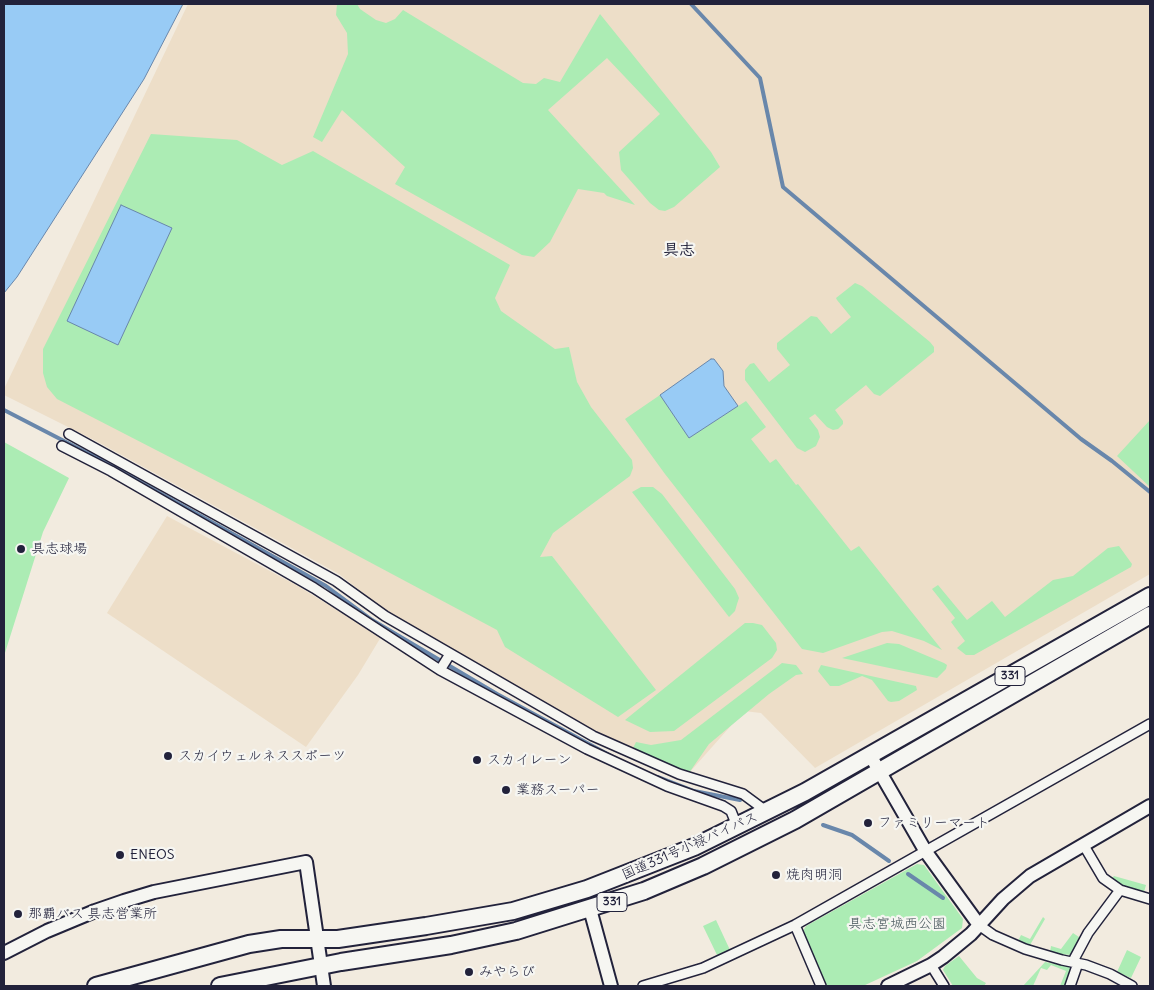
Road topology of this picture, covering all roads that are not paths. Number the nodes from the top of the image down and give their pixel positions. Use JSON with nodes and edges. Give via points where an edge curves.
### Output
{"nodes":[{"id":1,"x":69,"y":434,"type":"dead end"},
{"id":2,"x":62,"y":446,"type":"dead end"},
{"id":3,"x":1150,"y":596,"type":"edge"},
{"id":4,"x":1150,"y":614,"type":"edge"},
{"id":5,"x":450,"y":654,"type":"junction"},
{"id":6,"x":440,"y":670,"type":"junction"},
{"id":7,"x":1150,"y":724,"type":"edge"},
{"id":8,"x":870,"y":755,"type":"junction"},
{"id":9,"x":880,"y":771,"type":"junction"},
{"id":10,"x":1150,"y":806,"type":"edge"},
{"id":11,"x":766,"y":811,"type":"junction"},
{"id":12,"x":737,"y":826,"type":"junction"},
{"id":13,"x":1083,"y":844,"type":"junction"},
{"id":14,"x":926,"y":852,"type":"junction"},
{"id":15,"x":1120,"y":890,"type":"junction"},
{"id":16,"x":1150,"y":899,"type":"edge"},
{"id":17,"x":590,"y":909,"type":"junction"},
{"id":18,"x":795,"y":925,"type":"junction"},
{"id":19,"x":979,"y":925,"type":"junction"},
{"id":20,"x":317,"y":939,"type":"junction"},
{"id":21,"x":4,"y":954,"type":"edge"},
{"id":22,"x":1076,"y":962,"type":"junction"},
{"id":23,"x":931,"y":965,"type":"junction"},
{"id":24,"x":321,"y":966,"type":"junction"},
{"id":25,"x":96,"y":986,"type":"edge"},
{"id":26,"x":220,"y":986,"type":"edge"},
{"id":27,"x":324,"y":986,"type":"edge"},
{"id":28,"x":611,"y":986,"type":"edge"},
{"id":29,"x":643,"y":986,"type":"edge"},
{"id":30,"x":821,"y":986,"type":"edge"},
{"id":31,"x":888,"y":986,"type":"edge"},
{"id":32,"x":944,"y":986,"type":"edge"},
{"id":33,"x":1070,"y":986,"type":"edge"},
{"id":34,"x":1132,"y":986,"type":"edge"}],
"edges":[{"from":1,"to":5,"type":"street","via":[[336,581],[385,616]]},
{"from":2,"to":6,"type":"street","via":[[314,588]]},
{"from":3,"to":8,"type":"highway","name":"国道331号小禄バイパス","number":"331"},
{"from":4,"to":9,"type":"highway","name":"国道331号小禄バイパス","number":"331"},
{"from":5,"to":6,"type":"street"},
{"from":5,"to":11,"type":"street","via":[[593,736],[679,774],[742,794]]},
{"from":6,"to":12,"type":"street","via":[[587,748],[667,786],[724,806],[731,811]]},
{"from":7,"to":14,"type":"street"},
{"from":8,"to":9,"type":"street"},
{"from":8,"to":11,"type":"highway","name":"国道331号小禄バイパス","number":"331"},
{"from":9,"to":14,"type":"street"},
{"from":9,"to":17,"type":"highway","name":"国道331号小禄バイパス","number":"331","via":[[749,844],[644,891]]},
{"from":10,"to":13,"type":"street"},
{"from":11,"to":12,"type":"highway","name":"国道331号小禄バイパス","number":"331"},
{"from":12,"to":20,"type":"highway","name":"国道331号小禄バイパス","number":"331","via":[[612,880],[513,910],[348,938]]},
{"from":13,"to":15,"type":"street","via":[[1103,878]]},
{"from":13,"to":19,"type":"street","via":[[1016,887]]},
{"from":14,"to":18,"type":"street"},
{"from":14,"to":19,"type":"street"},
{"from":15,"to":16,"type":"street"},
{"from":15,"to":22,"type":"street","via":[[1088,933]]},
{"from":17,"to":24,"type":"highway","name":"国道331号小禄バイパス","number":"331","via":[[516,931],[451,945]]},
{"from":17,"to":28,"type":"street"},
{"from":18,"to":29,"type":"street","via":[[703,968]]},
{"from":18,"to":30,"type":"street"},
{"from":19,"to":22,"type":"street","via":[[1025,949]]},
{"from":19,"to":23,"type":"street"},
{"from":20,"to":21,"type":"street","via":[[306,862],[154,892],[124,901],[47,931]]},
{"from":20,"to":24,"type":"street"},
{"from":20,"to":25,"type":"highway","name":"国道331号小禄バイパス","number":"331","via":[[281,939],[249,944]]},
{"from":22,"to":33,"type":"street"},
{"from":22,"to":34,"type":"street"},
{"from":23,"to":31,"type":"street"},
{"from":23,"to":32,"type":"street"},
{"from":24,"to":26,"type":"highway","name":"国道331号小禄バイパス","number":"331"},
{"from":24,"to":27,"type":"street"}]}
